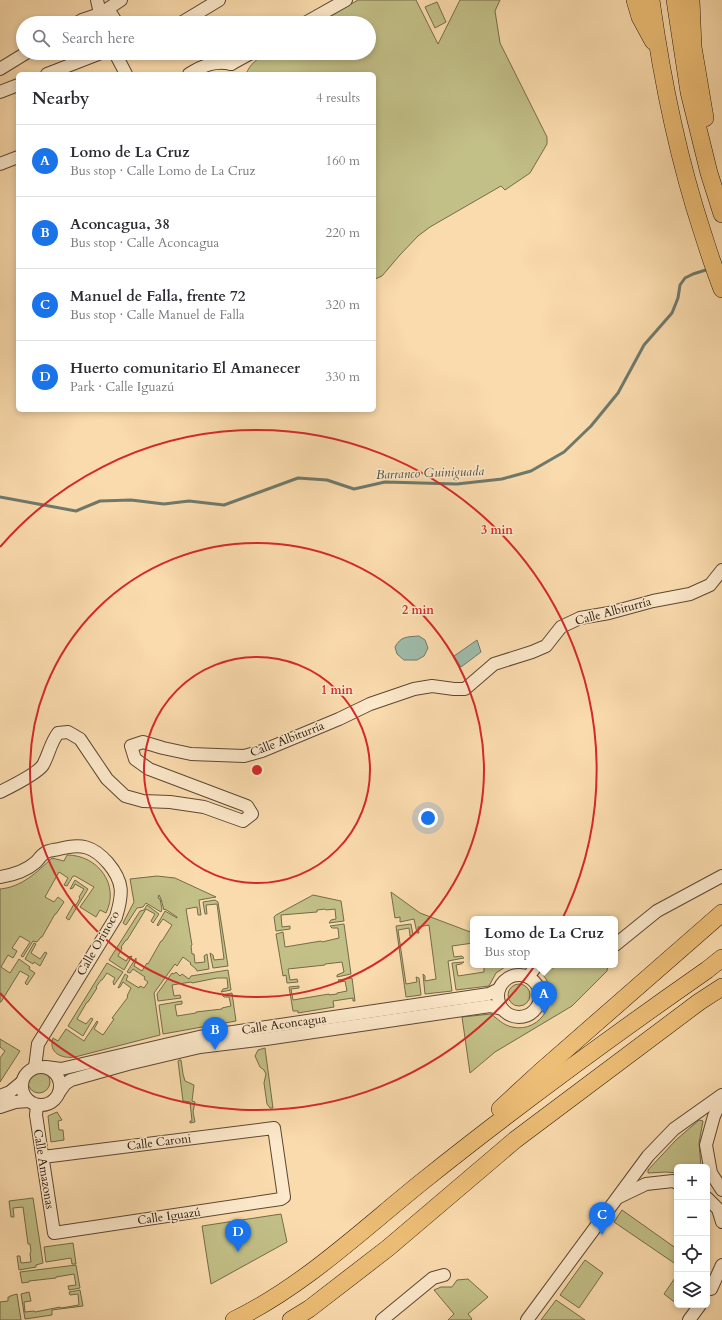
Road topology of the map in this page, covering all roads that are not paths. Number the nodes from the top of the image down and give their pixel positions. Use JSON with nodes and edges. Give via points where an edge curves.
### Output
{"nodes":[{"id":1,"x":97,"y":0,"type":"edge"},
{"id":2,"x":121,"y":0,"type":"edge"},
{"id":3,"x":219,"y":0,"type":"edge"},
{"id":4,"x":346,"y":0,"type":"edge"},
{"id":5,"x":635,"y":0,"type":"edge"},
{"id":6,"x":651,"y":0,"type":"edge"},
{"id":7,"x":675,"y":0,"type":"edge"},
{"id":8,"x":691,"y":0,"type":"edge"},
{"id":9,"x":103,"y":15,"type":"edge"},
{"id":10,"x":193,"y":16,"type":"edge"},
{"id":11,"x":317,"y":16,"type":"edge"},
{"id":12,"x":658,"y":50,"type":"junction"},
{"id":13,"x":16,"y":59,"type":"edge"},
{"id":14,"x":83,"y":60,"type":"edge"},
{"id":15,"x":119,"y":60,"type":"edge"},
{"id":16,"x":205,"y":60,"type":"edge"},
{"id":17,"x":212,"y":60,"type":"edge"},
{"id":18,"x":243,"y":60,"type":"edge"},
{"id":19,"x":0,"y":69,"type":"edge"},
{"id":20,"x":233,"y":69,"type":"edge"},
{"id":21,"x":52,"y":72,"type":"edge"},
{"id":22,"x":125,"y":72,"type":"edge"},
{"id":23,"x":191,"y":72,"type":"edge"},
{"id":24,"x":16,"y":86,"type":"edge"},
{"id":25,"x":0,"y":92,"type":"edge"},
{"id":26,"x":702,"y":123,"type":"junction"},
{"id":27,"x":16,"y":158,"type":"edge"},
{"id":28,"x":0,"y":164,"type":"edge"},
{"id":29,"x":722,"y":182,"type":"edge"},
{"id":30,"x":722,"y":214,"type":"edge"},
{"id":31,"x":722,"y":289,"type":"edge"},
{"id":32,"x":722,"y":570,"type":"edge"},
{"id":33,"x":0,"y":792,"type":"edge"},
{"id":34,"x":722,"y":876,"type":"edge"},
{"id":35,"x":0,"y":877,"type":"edge"},
{"id":36,"x":722,"y":913,"type":"edge"},
{"id":37,"x":618,"y":942,"type":"edge"},
{"id":38,"x":722,"y":958,"type":"edge"},
{"id":39,"x":535,"y":968,"type":"edge"},
{"id":40,"x":528,"y":977,"type":"junction"},
{"id":41,"x":722,"y":980,"type":"edge"},
{"id":42,"x":722,"y":987,"type":"edge"},
{"id":43,"x":499,"y":989,"type":"junction"},
{"id":44,"x":699,"y":1002,"type":"junction"},
{"id":45,"x":502,"y":1009,"type":"junction"},
{"id":46,"x":41,"y":1067,"type":"junction"},
{"id":47,"x":22,"y":1082,"type":"junction"},
{"id":48,"x":60,"y":1091,"type":"junction"},
{"id":49,"x":722,"y":1095,"type":"edge"},
{"id":50,"x":0,"y":1096,"type":"edge"},
{"id":51,"x":722,"y":1100,"type":"edge"},
{"id":52,"x":33,"y":1103,"type":"junction"},
{"id":53,"x":0,"y":1107,"type":"edge"},
{"id":54,"x":43,"y":1156,"type":"junction"},
{"id":55,"x":424,"y":1180,"type":"junction"},
{"id":56,"x":674,"y":1182,"type":"edge"},
{"id":57,"x":722,"y":1190,"type":"edge"},
{"id":58,"x":284,"y":1197,"type":"joint"},
{"id":59,"x":617,"y":1198,"type":"junction"},
{"id":60,"x":709,"y":1200,"type":"edge"},
{"id":61,"x":722,"y":1222,"type":"edge"},
{"id":62,"x":54,"y":1232,"type":"joint"},
{"id":63,"x":722,"y":1265,"type":"edge"},
{"id":64,"x":444,"y":1275,"type":"dead end"},
{"id":65,"x":722,"y":1277,"type":"edge"},
{"id":66,"x":710,"y":1290,"type":"edge"},
{"id":67,"x":710,"y":1291,"type":"edge"},
{"id":68,"x":698,"y":1308,"type":"edge"},
{"id":69,"x":234,"y":1320,"type":"edge"},
{"id":70,"x":291,"y":1320,"type":"edge"},
{"id":71,"x":382,"y":1320,"type":"edge"},
{"id":72,"x":527,"y":1320,"type":"edge"},
{"id":73,"x":689,"y":1320,"type":"edge"}],
"edges":[{"from":1,"to":9,"type":"street"},
{"from":2,"to":9,"type":"street"},
{"from":3,"to":10,"type":"street"},
{"from":4,"to":11,"type":"street"},
{"from":5,"to":12,"type":"highway","via":[[640,17]]},
{"from":6,"to":12,"type":"highway"},
{"from":7,"to":26,"type":"highway","via":[[679,35]]},
{"from":8,"to":26,"type":"highway","via":[[693,47],[702,92]]},
{"from":12,"to":31,"type":"highway","via":[[674,131],[693,204]]},
{"from":13,"to":19,"type":"street"},
{"from":14,"to":21,"type":"street"},
{"from":15,"to":22,"type":"street"},
{"from":16,"to":23,"type":"street"},
{"from":17,"to":20,"type":"street","via":[[223,62]]},
{"from":18,"to":20,"type":"street"},
{"from":24,"to":25,"type":"street"},
{"from":26,"to":29,"type":"highway"},
{"from":26,"to":30,"type":"highway","via":[[709,173]]},
{"from":27,"to":28,"type":"street"},
{"from":32,"to":33,"type":"street","name":"Calle Albiturría","via":[[710,584],[690,594],[653,601],[609,614],[580,618],[561,627],[546,646],[494,664],[465,689],[432,686],[414,689],[370,704],[339,719],[244,756],[191,754],[143,742],[131,746],[135,759],[149,769],[247,806],[252,814],[243,821],[204,807],[144,801],[125,796],[107,779],[80,739],[68,732],[58,733],[51,742],[42,766],[20,782]]},
{"from":34,"to":37,"type":"street","via":[[657,911]]},
{"from":35,"to":46,"type":"street","name":"Calle Orinoco","via":[[26,869],[45,852],[71,846],[86,847],[99,853],[115,871],[121,886],[121,899],[116,917],[38,1044]]},
{"from":36,"to":55,"type":"highway","via":[[539,1073]]},
{"from":38,"to":55,"type":"highway","via":[[565,1072]]},
{"from":39,"to":40,"type":"street"},
{"from":40,"to":43,"type":"street","via":[[514,975],[502,983]]},
{"from":40,"to":45,"type":"street","via":[[538,986],[538,1007],[527,1016],[520,1017],[507,1014]]},
{"from":41,"to":44,"type":"highway"},
{"from":42,"to":44,"type":"highway"},
{"from":43,"to":45,"type":"street","via":[[499,1003]]},
{"from":43,"to":46,"type":"street","name":"Calle Aconcagua","via":[[489,994],[199,1037],[61,1069]]},
{"from":44,"to":70,"type":"highway","via":[[515,1140],[388,1248]]},
{"from":45,"to":48,"type":"street","name":"Calle Aconcagua","via":[[490,1006],[200,1047],[71,1080]]},
{"from":46,"to":47,"type":"street","via":[[29,1070]]},
{"from":46,"to":48,"type":"street","via":[[56,1074]]},
{"from":47,"to":50,"type":"street"},
{"from":47,"to":52,"type":"street","via":[[22,1093]]},
{"from":48,"to":52,"type":"street","via":[[54,1101],[43,1105]]},
{"from":49,"to":59,"type":"street","via":[[674,1129],[648,1156]]},
{"from":51,"to":57,"type":"street","via":[[714,1116],[706,1146],[711,1173]]},
{"from":52,"to":53,"type":"street","via":[[15,1102]]},
{"from":52,"to":54,"type":"street","name":"Calle Amazonas"},
{"from":54,"to":58,"type":"street","name":"Calle Caroni","via":[[274,1128]]},
{"from":54,"to":62,"type":"street","name":"Calle Amazonas"},
{"from":55,"to":69,"type":"highway","via":[[298,1283]]},
{"from":56,"to":59,"type":"street","via":[[646,1184]]},
{"from":58,"to":62,"type":"street","name":"Calle Iguazú"},
{"from":59,"to":72,"type":"street"},
{"from":60,"to":61,"type":"street","via":[[718,1209]]},
{"from":63,"to":66,"type":"street"},
{"from":64,"to":71,"type":"street","via":[[433,1278]]},
{"from":65,"to":67,"type":"street"},
{"from":68,"to":73,"type":"street"}]}
